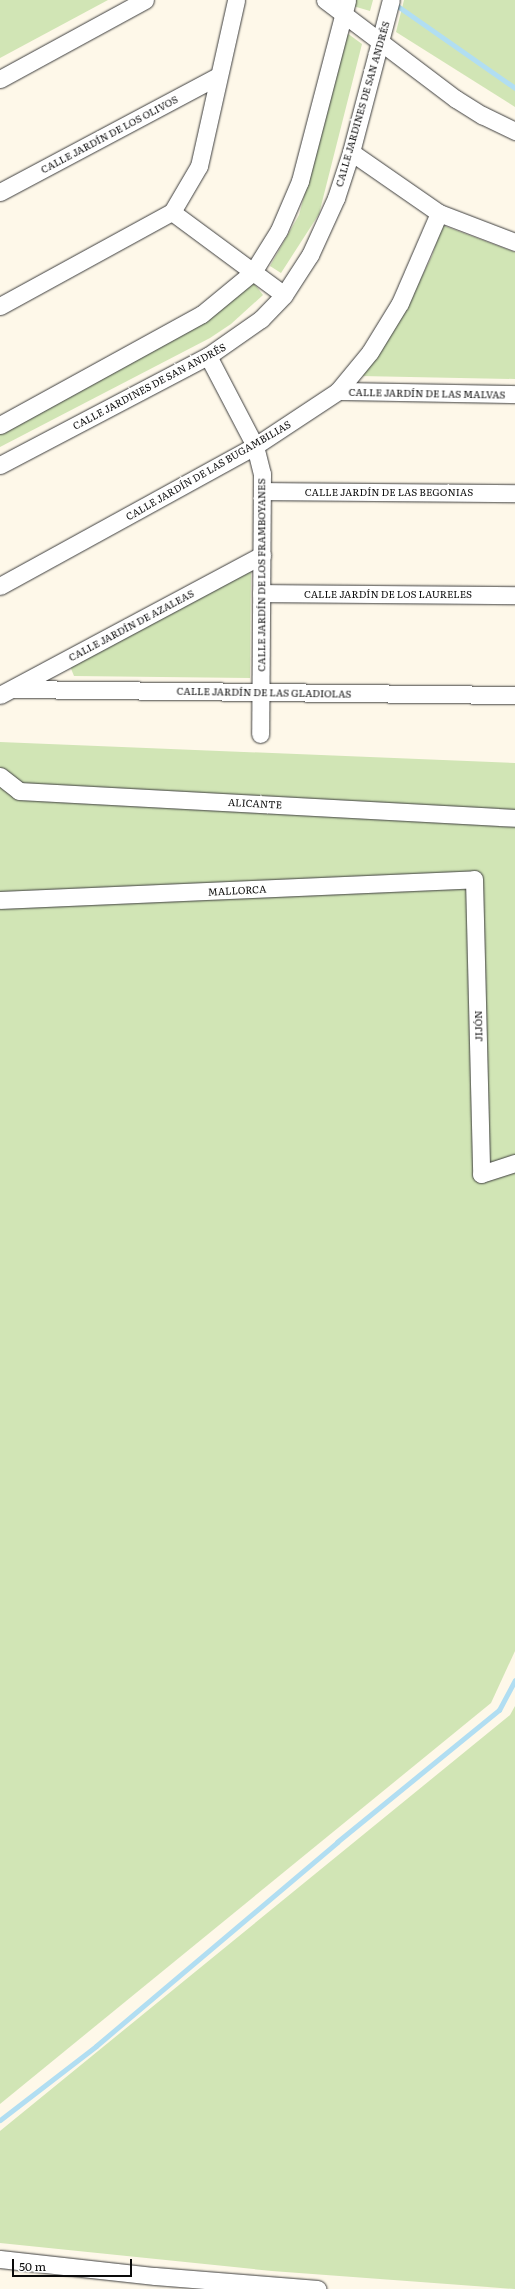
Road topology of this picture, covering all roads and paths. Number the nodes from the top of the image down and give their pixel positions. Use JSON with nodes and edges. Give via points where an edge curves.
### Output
{"nodes":[{"id":1,"x":145,"y":0,"type":"edge"},
{"id":2,"x":236,"y":0,"type":"edge"},
{"id":3,"x":325,"y":0,"type":"edge"},
{"id":4,"x":390,"y":0,"type":"edge"},
{"id":5,"x":346,"y":7,"type":"edge"},
{"id":6,"x":381,"y":43,"type":"junction"},
{"id":7,"x":218,"y":76,"type":"junction"},
{"id":8,"x":0,"y":79,"type":"edge"},
{"id":9,"x":515,"y":131,"type":"edge"},
{"id":10,"x":351,"y":152,"type":"junction"},
{"id":11,"x":0,"y":192,"type":"edge"},
{"id":12,"x":172,"y":212,"type":"junction"},
{"id":13,"x":439,"y":213,"type":"junction"},
{"id":14,"x":515,"y":242,"type":"edge"},
{"id":15,"x":253,"y":272,"type":"junction"},
{"id":16,"x":284,"y":295,"type":"junction"},
{"id":17,"x":0,"y":306,"type":"edge"},
{"id":18,"x":208,"y":356,"type":"junction"},
{"id":19,"x":338,"y":391,"type":"junction"},
{"id":20,"x":515,"y":394,"type":"edge"},
{"id":21,"x":0,"y":425,"type":"edge"},
{"id":22,"x":255,"y":446,"type":"junction"},
{"id":23,"x":0,"y":465,"type":"edge"},
{"id":24,"x":263,"y":491,"type":"junction"},
{"id":25,"x":515,"y":493,"type":"edge"},
{"id":26,"x":262,"y":555,"type":"junction"},
{"id":27,"x":0,"y":586,"type":"edge"},
{"id":28,"x":261,"y":593,"type":"junction"},
{"id":29,"x":515,"y":595,"type":"edge"},
{"id":30,"x":7,"y":692,"type":"edge"},
{"id":31,"x":260,"y":692,"type":"junction"},
{"id":32,"x":515,"y":695,"type":"edge"},
{"id":33,"x":260,"y":734,"type":"dead end"},
{"id":34,"x":0,"y":776,"type":"edge"},
{"id":35,"x":515,"y":818,"type":"edge"},
{"id":36,"x":474,"y":879,"type":"joint"},
{"id":37,"x":0,"y":900,"type":"edge"},
{"id":38,"x":515,"y":1163,"type":"edge"},
{"id":39,"x":0,"y":2259,"type":"edge"},
{"id":40,"x":317,"y":2289,"type":"edge"}],
"edges":[{"from":1,"to":8,"type":"street"},
{"from":2,"to":7,"type":"street"},
{"from":3,"to":5,"type":"street"},
{"from":4,"to":6,"type":"street","name":"CALLE JARDINES DE SAN ANDRÉS"},
{"from":5,"to":6,"type":"street"},
{"from":5,"to":15,"type":"street","via":[[300,181],[279,230]]},
{"from":6,"to":9,"type":"street","via":[[467,106]]},
{"from":6,"to":10,"type":"street","name":"CALLE JARDINES DE SAN ANDRÉS"},
{"from":7,"to":11,"type":"street","name":"CALLE JARDÍN DE LOS OLIVOS"},
{"from":7,"to":12,"type":"street","via":[[199,166]]},
{"from":10,"to":13,"type":"street"},
{"from":10,"to":16,"type":"street","name":"CALLE JARDINES DE SAN ANDRÉS","via":[[322,232]]},
{"from":12,"to":15,"type":"street"},
{"from":12,"to":17,"type":"street"},
{"from":13,"to":14,"type":"street"},
{"from":13,"to":19,"type":"street","name":"CALLE JARDÍN DE LAS BUGAMBILIAS","via":[[400,303],[370,352]]},
{"from":15,"to":16,"type":"street"},
{"from":15,"to":21,"type":"street","via":[[202,314]]},
{"from":16,"to":18,"type":"street","name":"CALLE JARDINES DE SAN ANDRÉS","via":[[261,319]]},
{"from":18,"to":22,"type":"street","name":"CALLE JARDÍN DE LOS FRAMBOYANES"},
{"from":18,"to":23,"type":"street","name":"CALLE JARDINES DE SAN ANDRÉS"},
{"from":19,"to":20,"type":"street","name":"CALLE JARDÍN DE LAS MALVAS"},
{"from":19,"to":22,"type":"street","name":"CALLE JARDÍN DE LAS BUGAMBILIAS"},
{"from":22,"to":24,"type":"street","name":"CALLE JARDÍN DE LOS FRAMBOYANES"},
{"from":22,"to":27,"type":"street","name":"CALLE JARDÍN DE LAS BUGAMBILIAS"},
{"from":24,"to":25,"type":"street","name":"CALLE JARDÍN DE LAS BEGONIAS"},
{"from":24,"to":26,"type":"street","name":"CALLE JARDÍN DE LOS FRAMBOYANES"},
{"from":26,"to":28,"type":"street","name":"CALLE JARDÍN DE LOS FRAMBOYANES"},
{"from":26,"to":30,"type":"street","name":"CALLE JARDÍN DE AZALEAS"},
{"from":28,"to":29,"type":"street","name":"CALLE JARDÍN DE LOS LAURELES"},
{"from":28,"to":31,"type":"street","name":"CALLE JARDÍN DE LOS FRAMBOYANES"},
{"from":30,"to":31,"type":"street","name":"CALLE JARDÍN DE LAS GLADIOLAS"},
{"from":31,"to":32,"type":"street","name":"CALLE JARDÍN DE LAS GLADIOLAS"},
{"from":31,"to":33,"type":"street","name":"CALLE JARDÍN DE LOS FRAMBOYANES"},
{"from":34,"to":35,"type":"street","name":"ALICANTE","via":[[19,791]]},
{"from":36,"to":37,"type":"street","name":"MALLORCA"},
{"from":36,"to":38,"type":"street","name":"JIJÓN","via":[[481,1174]]},
{"from":39,"to":40,"type":"street","via":[[155,2276]]}]}
